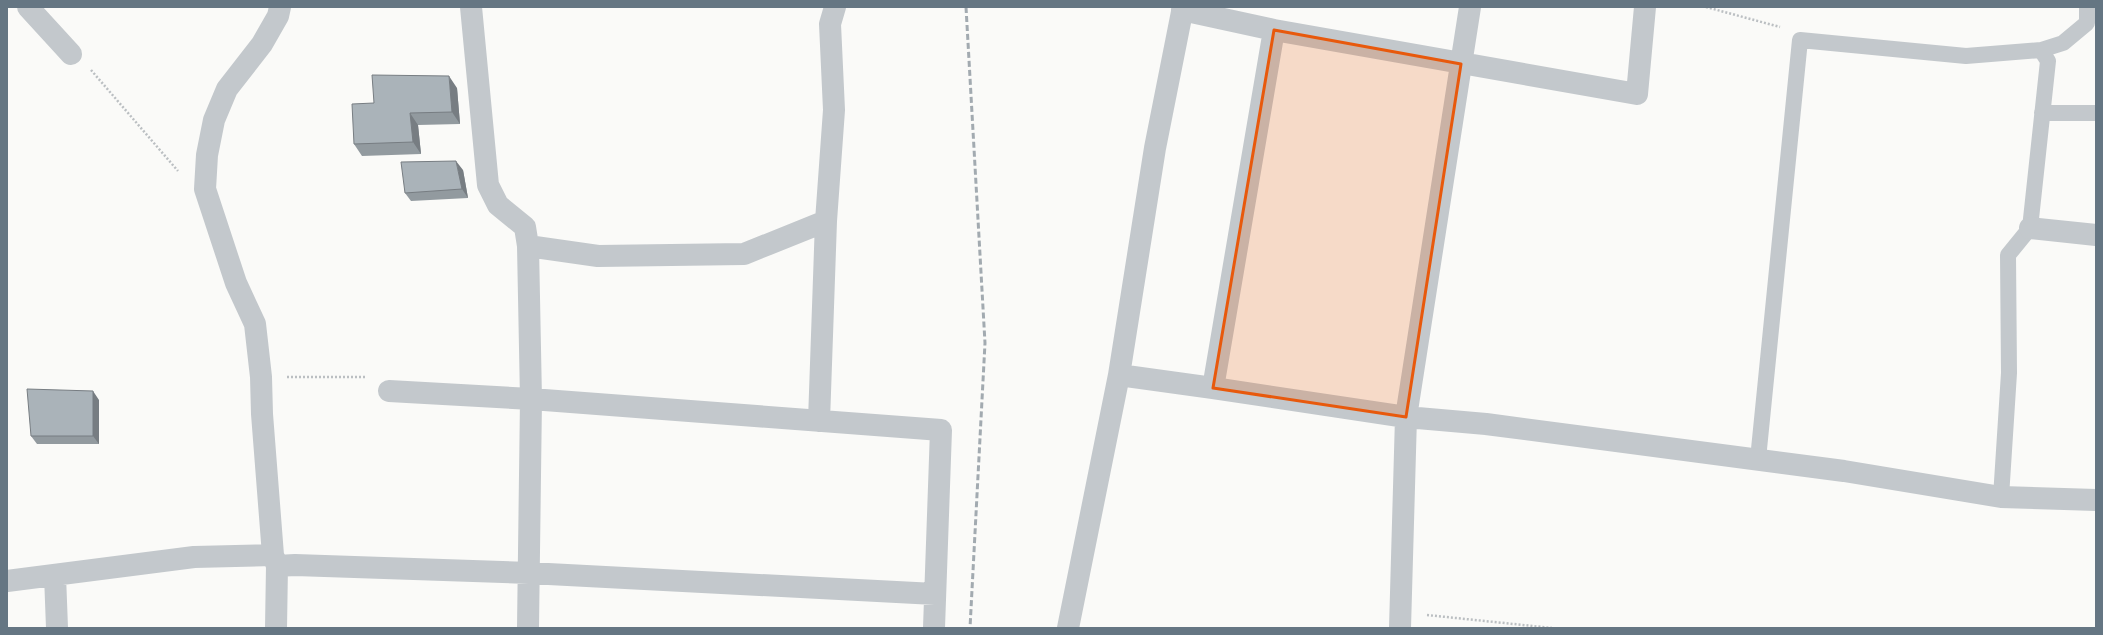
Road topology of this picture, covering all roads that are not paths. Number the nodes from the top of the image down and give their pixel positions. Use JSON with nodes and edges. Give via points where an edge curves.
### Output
{"nodes":[{"id":1,"x":28,"y":7,"type":"edge"},
{"id":2,"x":280,"y":7,"type":"edge"},
{"id":3,"x":471,"y":7,"type":"edge"},
{"id":4,"x":835,"y":7,"type":"edge"},
{"id":5,"x":1470,"y":7,"type":"edge"},
{"id":6,"x":1645,"y":7,"type":"edge"},
{"id":7,"x":2088,"y":7,"type":"edge"},
{"id":8,"x":1183,"y":9,"type":"edge"},
{"id":9,"x":1274,"y":30,"type":"junction"},
{"id":10,"x":2041,"y":50,"type":"junction"},
{"id":11,"x":71,"y":54,"type":"road end"},
{"id":12,"x":1461,"y":64,"type":"junction"},
{"id":13,"x":2096,"y":112,"type":"edge"},
{"id":14,"x":2042,"y":113,"type":"junction"},
{"id":15,"x":826,"y":221,"type":"junction"},
{"id":16,"x":2030,"y":228,"type":"junction"},
{"id":17,"x":2096,"y":235,"type":"edge"},
{"id":18,"x":528,"y":246,"type":"junction"},
{"id":19,"x":1119,"y":375,"type":"junction"},
{"id":20,"x":1213,"y":388,"type":"junction"},
{"id":21,"x":389,"y":391,"type":"road end"},
{"id":22,"x":531,"y":399,"type":"junction"},
{"id":23,"x":1406,"y":417,"type":"junction"},
{"id":24,"x":819,"y":421,"type":"junction"},
{"id":25,"x":1758,"y":459,"type":"junction"},
{"id":26,"x":2001,"y":497,"type":"junction"},
{"id":27,"x":2096,"y":500,"type":"edge"},
{"id":28,"x":275,"y":561,"type":"junction"},
{"id":29,"x":529,"y":573,"type":"junction"},
{"id":30,"x":55,"y":575,"type":"junction"},
{"id":31,"x":7,"y":581,"type":"edge"},
{"id":32,"x":935,"y":594,"type":"junction"},
{"id":33,"x":1400,"y":620,"type":"edge"},
{"id":34,"x":57,"y":628,"type":"edge"},
{"id":35,"x":276,"y":628,"type":"edge"},
{"id":36,"x":528,"y":628,"type":"edge"},
{"id":37,"x":934,"y":628,"type":"edge"},
{"id":38,"x":1068,"y":628,"type":"edge"}],
"edges":[{"from":1,"to":11,"type":"street"},
{"from":2,"to":28,"type":"street","via":[[278,16],[262,44],[227,89],[214,120],[207,155],[205,189],[236,283],[256,324]]},
{"from":3,"to":18,"type":"street","via":[[488,185],[498,205],[525,227]]},
{"from":4,"to":15,"type":"street","via":[[830,24],[834,110]]},
{"from":5,"to":12,"type":"street"},
{"from":6,"to":12,"type":"street","via":[[1637,94]]},
{"from":7,"to":10,"type":"lane","via":[[2087,23],[2063,43]]},
{"from":8,"to":9,"type":"street"},
{"from":8,"to":19,"type":"street","via":[[1155,148]]},
{"from":9,"to":12,"type":"street"},
{"from":9,"to":20,"type":"street"},
{"from":10,"to":14,"type":"lane","via":[[2048,61]]},
{"from":10,"to":25,"type":"lane","via":[[1966,56],[1800,40]]},
{"from":12,"to":23,"type":"street"},
{"from":13,"to":14,"type":"lane"},
{"from":14,"to":16,"type":"lane"},
{"from":15,"to":18,"type":"street","via":[[744,254],[598,256]]},
{"from":15,"to":24,"type":"street"},
{"from":16,"to":17,"type":"street"},
{"from":16,"to":26,"type":"lane","via":[[2008,255],[2009,373]]},
{"from":18,"to":22,"type":"street"},
{"from":19,"to":20,"type":"street"},
{"from":19,"to":38,"type":"street"},
{"from":20,"to":23,"type":"street"},
{"from":21,"to":22,"type":"street"},
{"from":22,"to":24,"type":"street"},
{"from":22,"to":29,"type":"street"},
{"from":23,"to":25,"type":"street","via":[[1486,424]]},
{"from":23,"to":33,"type":"street"},
{"from":24,"to":32,"type":"street","via":[[941,430]]},
{"from":25,"to":26,"type":"street"},
{"from":26,"to":27,"type":"street"},
{"from":28,"to":29,"type":"street","via":[[295,565]]},
{"from":28,"to":30,"type":"street","via":[[194,557]]},
{"from":28,"to":35,"type":"street"},
{"from":29,"to":32,"type":"street"},
{"from":29,"to":36,"type":"street"},
{"from":30,"to":31,"type":"street"},
{"from":30,"to":34,"type":"street"},
{"from":32,"to":37,"type":"street"}]}
